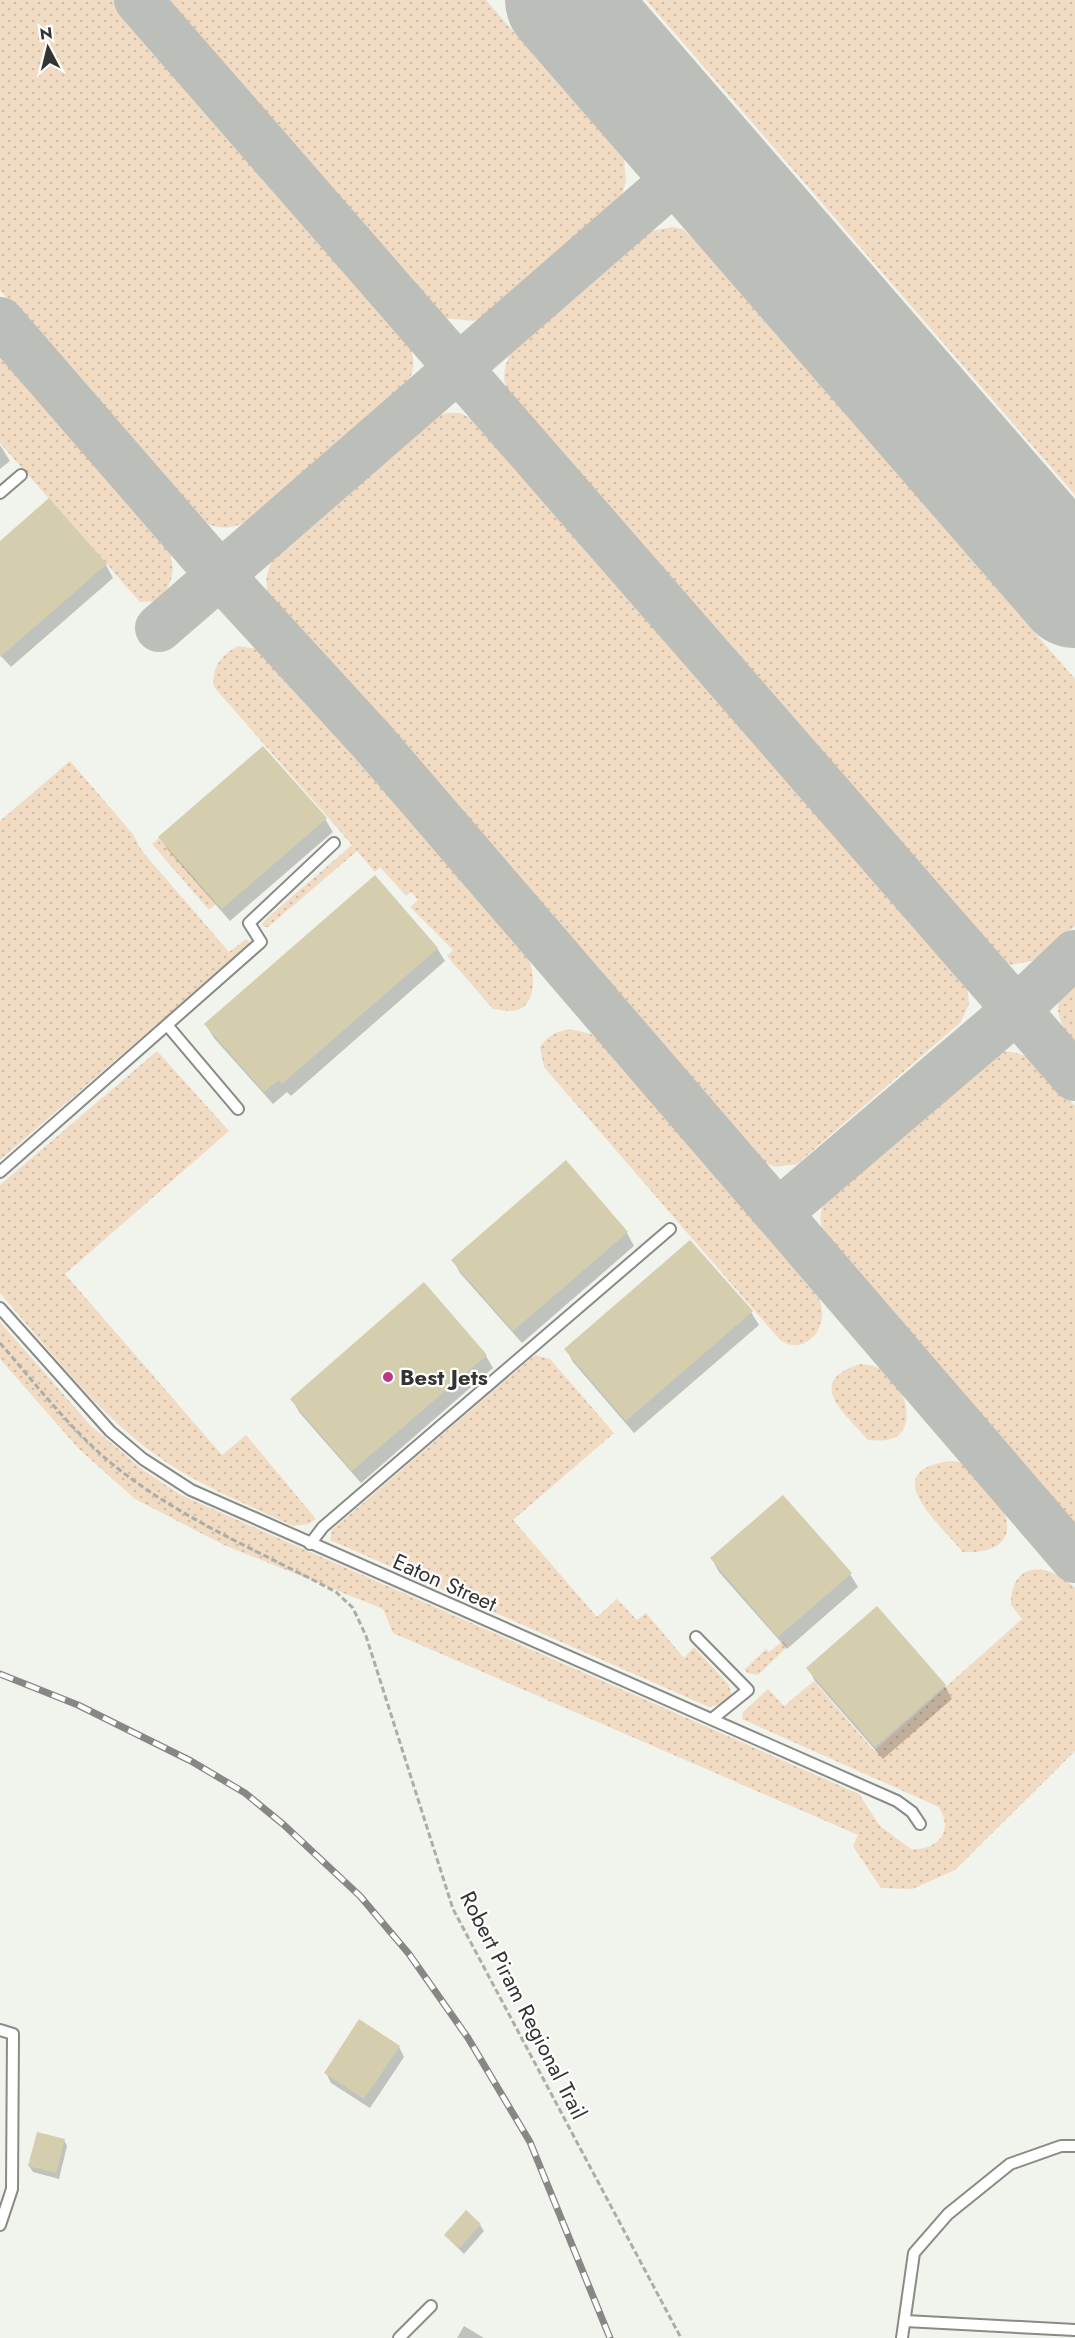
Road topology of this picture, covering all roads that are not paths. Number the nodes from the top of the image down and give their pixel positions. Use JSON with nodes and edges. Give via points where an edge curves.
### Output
{"nodes":[{"id":1,"x":21,"y":476,"type":"dead end"},
{"id":2,"x":0,"y":494,"type":"edge"},
{"id":3,"x":334,"y":843,"type":"dead end"},
{"id":4,"x":167,"y":1025,"type":"junction"},
{"id":5,"x":238,"y":1109,"type":"dead end"},
{"id":6,"x":0,"y":1172,"type":"edge"},
{"id":7,"x":670,"y":1229,"type":"dead end"},
{"id":8,"x":0,"y":1308,"type":"edge"},
{"id":9,"x":310,"y":1544,"type":"junction"},
{"id":10,"x":696,"y":1636,"type":"dead end"},
{"id":11,"x":712,"y":1719,"type":"junction"},
{"id":12,"x":920,"y":1824,"type":"dead end"},
{"id":13,"x":0,"y":2031,"type":"edge"},
{"id":14,"x":1075,"y":2146,"type":"edge"},
{"id":15,"x":0,"y":2225,"type":"edge"},
{"id":16,"x":430,"y":2306,"type":"dead end"},
{"id":17,"x":905,"y":2321,"type":"junction"},
{"id":18,"x":1075,"y":2330,"type":"edge"},
{"id":19,"x":399,"y":2338,"type":"edge"},
{"id":20,"x":902,"y":2338,"type":"edge"}],
"edges":[{"from":1,"to":2,"type":"lane"},
{"from":3,"to":4,"type":"lane","via":[[249,923],[261,942]]},
{"from":4,"to":5,"type":"lane"},
{"from":4,"to":6,"type":"lane"},
{"from":7,"to":9,"type":"lane","via":[[323,1527]]},
{"from":8,"to":9,"type":"lane","name":"Eaton Street","via":[[89,1409],[143,1459],[191,1490]]},
{"from":9,"to":11,"type":"lane","name":"Eaton Street"},
{"from":10,"to":11,"type":"lane","via":[[748,1690]]},
{"from":11,"to":12,"type":"lane","name":"Eaton Street","via":[[897,1801]]},
{"from":13,"to":15,"type":"lane","via":[[13,2034],[12,2189]]},
{"from":14,"to":17,"type":"lane","via":[[1061,2146],[1010,2164],[948,2214],[914,2253]]},
{"from":16,"to":19,"type":"lane"},
{"from":17,"to":18,"type":"lane"},
{"from":17,"to":20,"type":"lane"}]}
